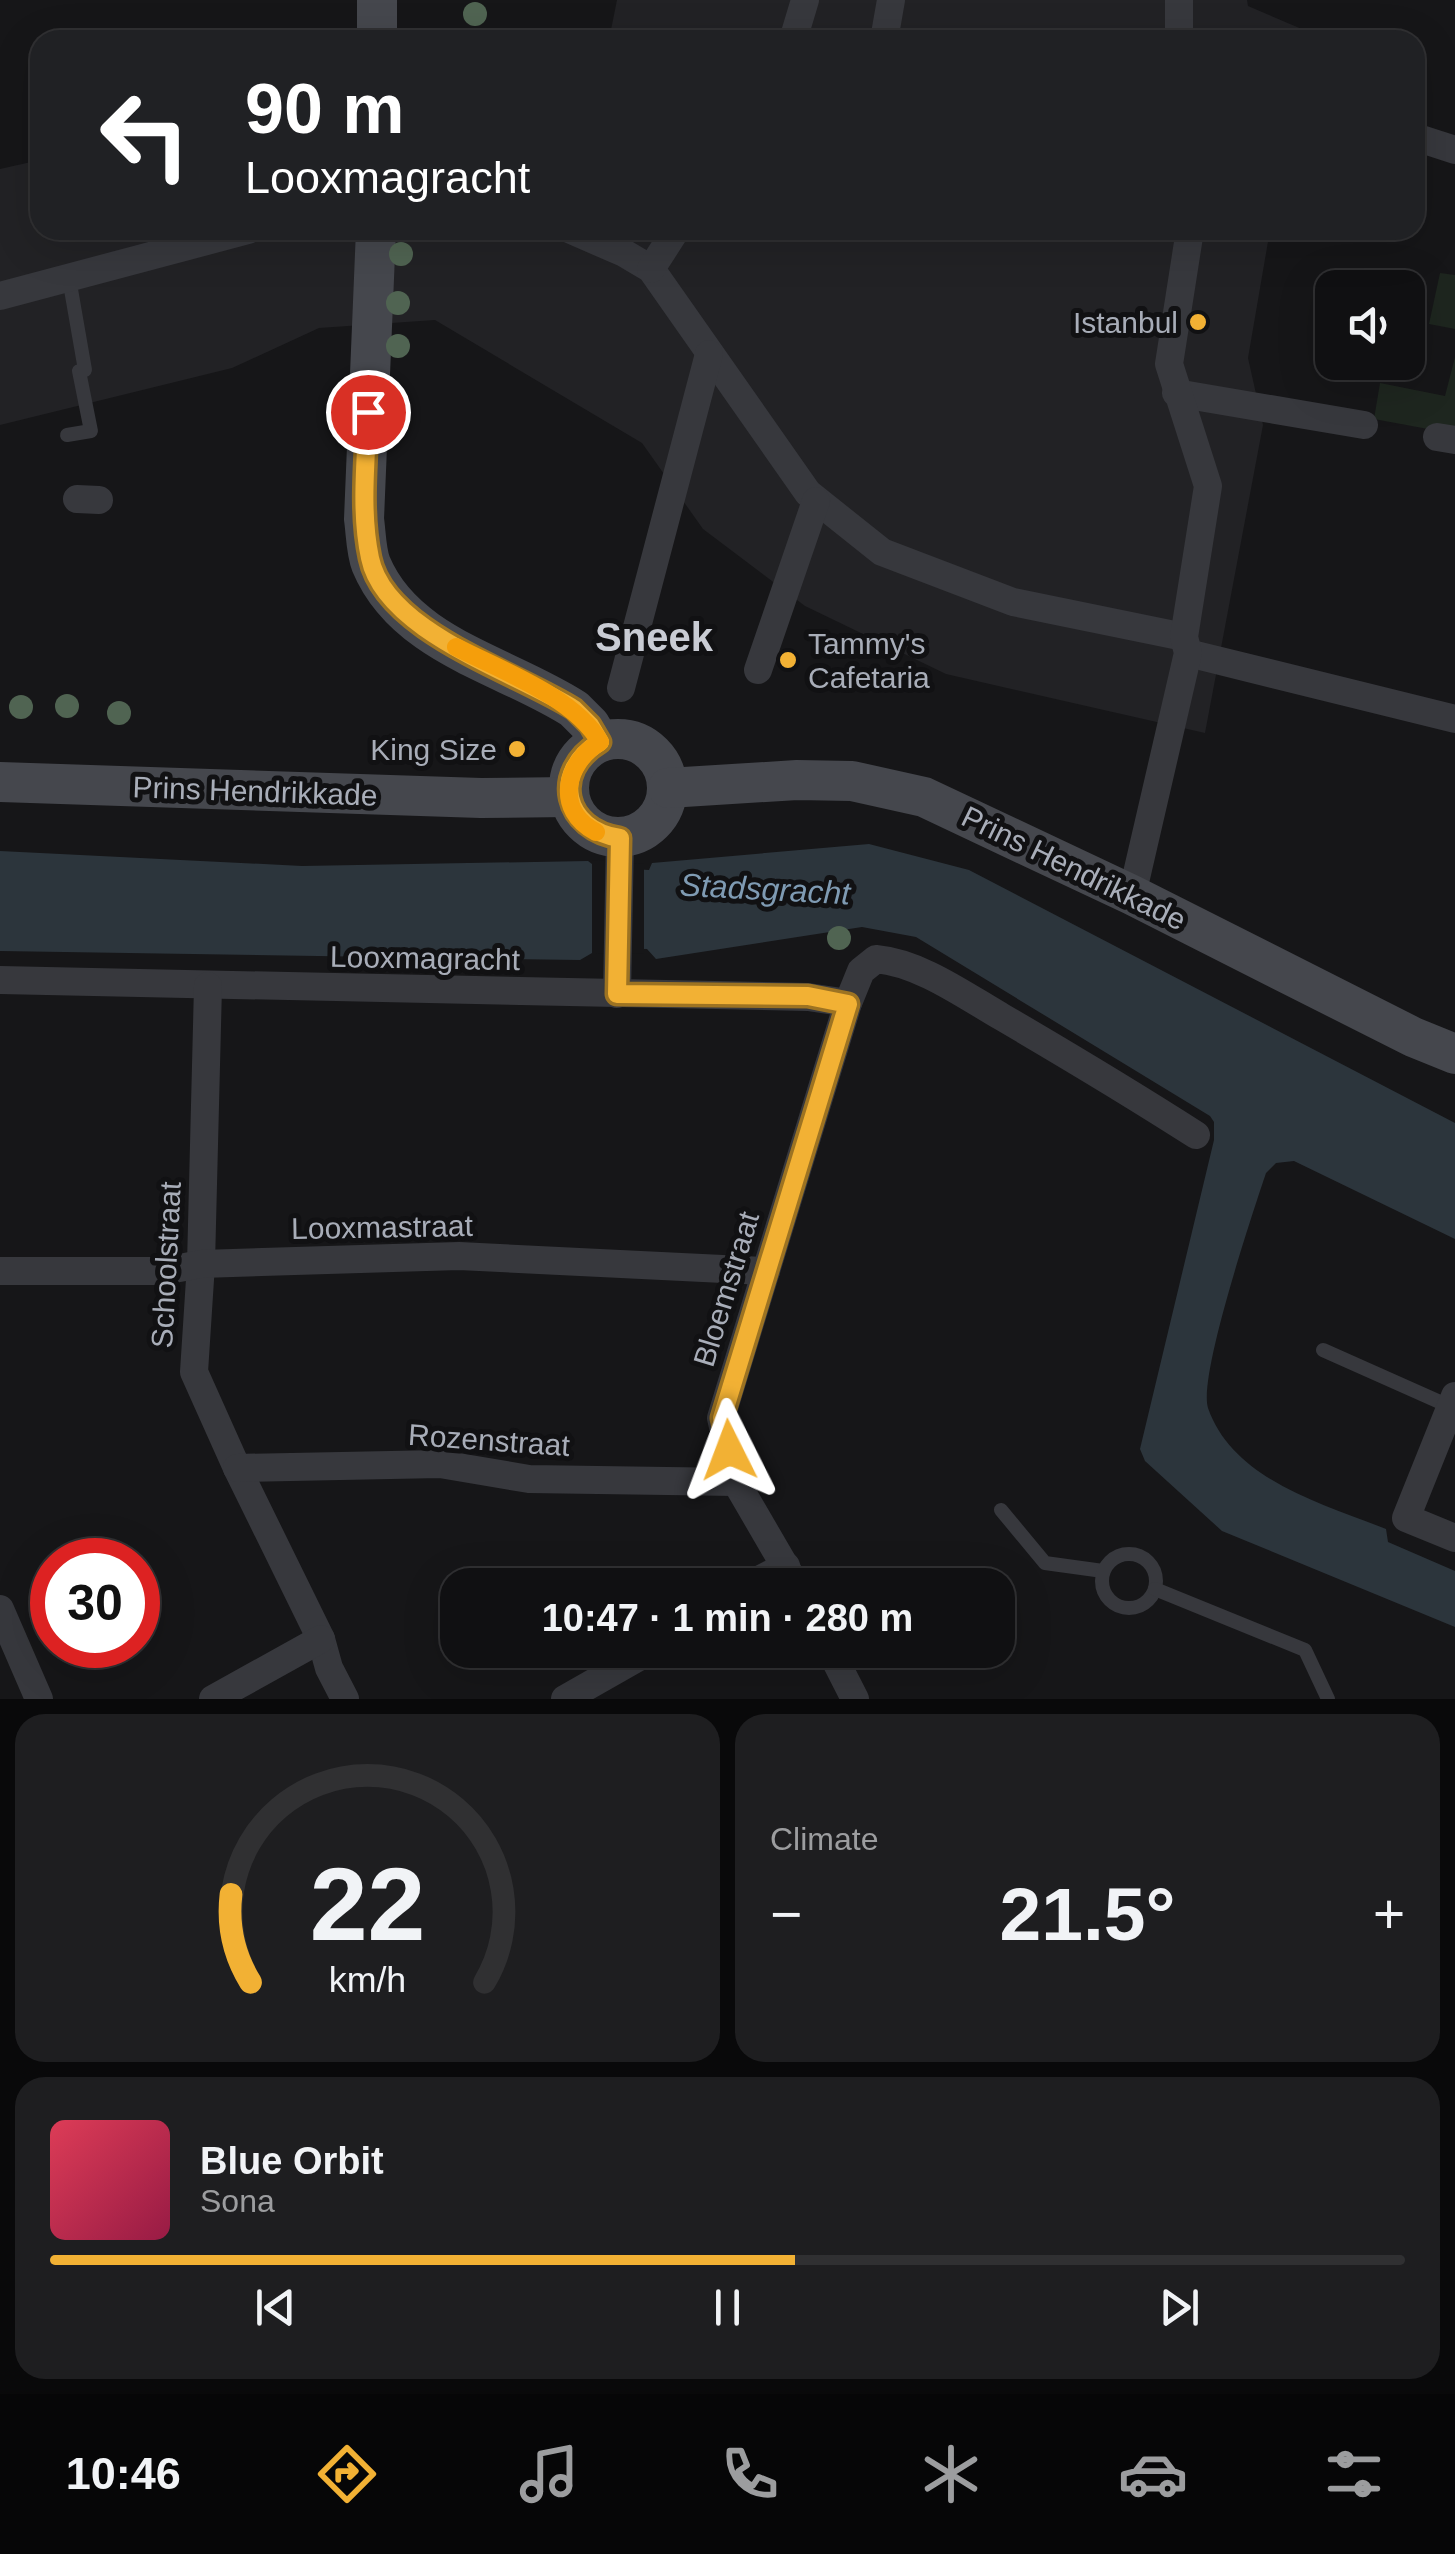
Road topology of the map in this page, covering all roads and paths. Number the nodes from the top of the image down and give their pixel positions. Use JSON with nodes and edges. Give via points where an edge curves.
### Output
{"nodes":[{"id":1,"x":376,"y":0,"type":"edge"},
{"id":2,"x":805,"y":0,"type":"edge"},
{"id":3,"x":890,"y":0,"type":"edge"},
{"id":4,"x":1179,"y":0,"type":"edge"},
{"id":5,"x":376,"y":30,"type":"edge"},
{"id":6,"x":795,"y":30,"type":"edge"},
{"id":7,"x":886,"y":30,"type":"edge"},
{"id":8,"x":1179,"y":30,"type":"edge"},
{"id":9,"x":1425,"y":140,"type":"edge"},
{"id":10,"x":1455,"y":150,"type":"edge"},
{"id":11,"x":211,"y":240,"type":"edge"},
{"id":12,"x":376,"y":240,"type":"edge"},
{"id":13,"x":595,"y":240,"type":"edge"},
{"id":14,"x":670,"y":240,"type":"edge"},
{"id":15,"x":1188,"y":240,"type":"edge"},
{"id":16,"x":651,"y":269,"type":"junction"},
{"id":17,"x":69,"y":278,"type":"junction"},
{"id":18,"x":0,"y":296,"type":"edge"},
{"id":19,"x":708,"y":354,"type":"junction"},
{"id":20,"x":1176,"y":393,"type":"junction"},
{"id":21,"x":1364,"y":425,"type":"dead end"},
{"id":22,"x":67,"y":435,"type":"dead end"},
{"id":23,"x":816,"y":501,"type":"junction"},
{"id":24,"x":1186,"y":644,"type":"junction"},
{"id":25,"x":758,"y":670,"type":"dead end"},
{"id":26,"x":620,"y":688,"type":"dead end"},
{"id":27,"x":1455,"y":718,"type":"edge"},
{"id":28,"x":600,"y":742,"type":"junction"},
{"id":29,"x":0,"y":782,"type":"edge"},
{"id":30,"x":668,"y":788,"type":"junction"},
{"id":31,"x":569,"y":797,"type":"junction"},
{"id":32,"x":620,"y":849,"type":"junction"},
{"id":33,"x":1132,"y":895,"type":"junction"},
{"id":34,"x":0,"y":980,"type":"edge"},
{"id":35,"x":208,"y":986,"type":"junction"},
{"id":36,"x":617,"y":994,"type":"junction"},
{"id":37,"x":848,"y":1004,"type":"junction"},
{"id":38,"x":1455,"y":1054,"type":"edge"},
{"id":39,"x":1196,"y":1135,"type":"dead end"},
{"id":40,"x":200,"y":1264,"type":"junction"},
{"id":41,"x":766,"y":1270,"type":"junction"},
{"id":42,"x":0,"y":1271,"type":"edge"},
{"id":43,"x":1323,"y":1350,"type":"dead end"},
{"id":44,"x":1453,"y":1401,"type":"edge"},
{"id":45,"x":237,"y":1468,"type":"junction"},
{"id":46,"x":736,"y":1482,"type":"junction"},
{"id":47,"x":1001,"y":1510,"type":"dead end"},
{"id":48,"x":1455,"y":1538,"type":"edge"},
{"id":49,"x":786,"y":1568,"type":"edge"},
{"id":50,"x":1103,"y":1571,"type":"junction"},
{"id":51,"x":1155,"y":1589,"type":"junction"},
{"id":52,"x":0,"y":1609,"type":"edge"},
{"id":53,"x":321,"y":1639,"type":"junction"},
{"id":54,"x":619,"y":1668,"type":"edge"},
{"id":55,"x":839,"y":1668,"type":"edge"},
{"id":56,"x":39,"y":1699,"type":"edge"},
{"id":57,"x":214,"y":1699,"type":"edge"},
{"id":58,"x":345,"y":1699,"type":"edge"},
{"id":59,"x":565,"y":1699,"type":"edge"},
{"id":60,"x":855,"y":1699,"type":"edge"},
{"id":61,"x":1328,"y":1699,"type":"edge"}],
"edges":[{"from":1,"to":5,"type":"main road"},
{"from":2,"to":6,"type":"street"},
{"from":3,"to":7,"type":"street"},
{"from":4,"to":8,"type":"street"},
{"from":9,"to":10,"type":"street"},
{"from":11,"to":17,"type":"street"},
{"from":12,"to":28,"type":"main road","via":[[364,519],[370,563],[398,608],[431,633],[574,709]]},
{"from":13,"to":16,"type":"street"},
{"from":14,"to":16,"type":"street"},
{"from":15,"to":20,"type":"street","via":[[1169,364]]},
{"from":16,"to":19,"type":"street"},
{"from":17,"to":18,"type":"street"},
{"from":17,"to":22,"type":"lane","via":[[90,430]]},
{"from":19,"to":23,"type":"street"},
{"from":19,"to":26,"type":"street"},
{"from":20,"to":21,"type":"street"},
{"from":20,"to":24,"type":"street","via":[[1208,486]]},
{"from":23,"to":24,"type":"street","via":[[882,552],[1013,602]]},
{"from":23,"to":25,"type":"street"},
{"from":24,"to":27,"type":"street"},
{"from":24,"to":33,"type":"street"},
{"from":28,"to":30,"type":"main road","via":[[623,739],[646,747],[662,765]]},
{"from":28,"to":31,"type":"main road","via":[[575,764]]},
{"from":29,"to":31,"type":"main road","name":"Prins Hendrikkade"},
{"from":30,"to":32,"type":"main road","via":[[654,822]]},
{"from":30,"to":33,"type":"main road","name":"Prins Hendrikkade","via":[[852,781],[924,797]]},
{"from":31,"to":32,"type":"main road","via":[[587,827]]},
{"from":32,"to":36,"type":"street"},
{"from":33,"to":38,"type":"main road","name":"Prins Hendrikkade"},
{"from":34,"to":35,"type":"street","name":"Looxmagracht"},
{"from":35,"to":36,"type":"street","name":"Looxmagracht"},
{"from":35,"to":40,"type":"street","name":"Schoolstraat"},
{"from":36,"to":37,"type":"street","name":"Looxmagracht","via":[[808,996]]},
{"from":37,"to":39,"type":"street","name":"Bloemstraat","via":[[860,971],[876,958],[894,960],[984,1006]]},
{"from":37,"to":41,"type":"street","name":"Bloemstraat"},
{"from":40,"to":41,"type":"street","name":"Looxmastraat","via":[[460,1256]]},
{"from":40,"to":42,"type":"street","name":"Looxmastraat","via":[[163,1271]]},
{"from":40,"to":45,"type":"street","name":"Schoolstraat","via":[[194,1372]]},
{"from":41,"to":46,"type":"street","name":"Bloemstraat","via":[[722,1418]]},
{"from":43,"to":44,"type":"lane"},
{"from":44,"to":48,"type":"street","via":[[1406,1518]]},
{"from":45,"to":46,"type":"street","name":"Rozenstraat","via":[[440,1464],[528,1478]]},
{"from":45,"to":53,"type":"street","name":"Schoolstraat"},
{"from":46,"to":49,"type":"street","name":"Bloemstraat"},
{"from":47,"to":50,"type":"lane","via":[[1045,1563]]},
{"from":50,"to":51,"type":"lane","via":[[1115,1557],[1134,1554],[1150,1563]]},
{"from":50,"to":51,"type":"lane","via":[[1102,1588],[1120,1607],[1137,1607]]},
{"from":51,"to":61,"type":"lane","via":[[1304,1650]]},
{"from":52,"to":56,"type":"street"},
{"from":53,"to":57,"type":"street"},
{"from":53,"to":58,"type":"street","name":"Schoolstraat"},
{"from":54,"to":59,"type":"street"},
{"from":55,"to":60,"type":"street"}]}
